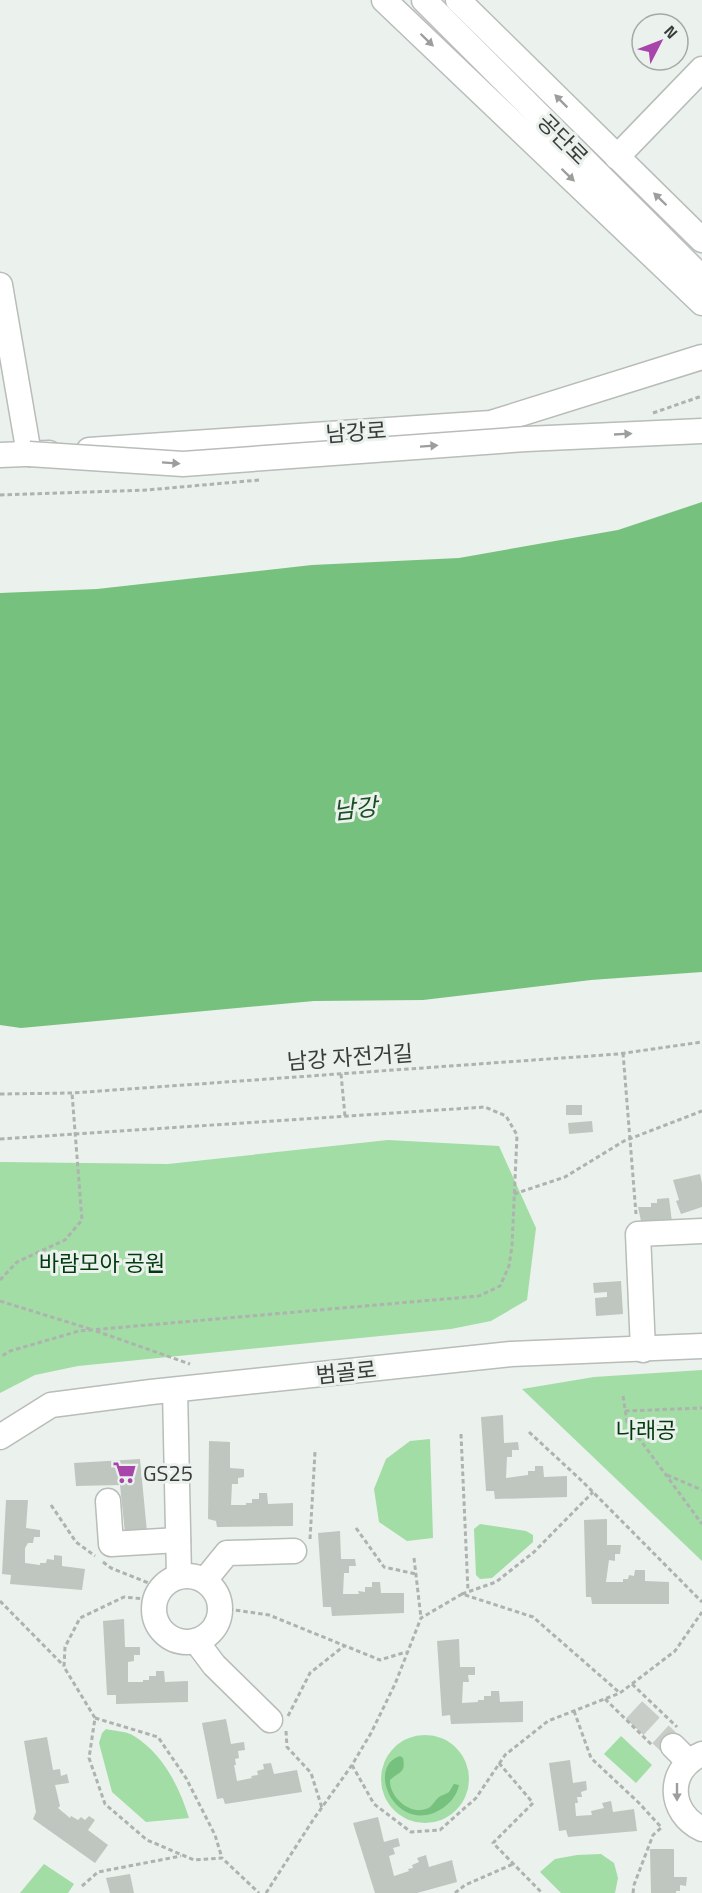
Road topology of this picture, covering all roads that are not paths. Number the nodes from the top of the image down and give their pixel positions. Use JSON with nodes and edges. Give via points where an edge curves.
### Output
{"nodes":[{"id":1,"x":384,"y":0,"type":"edge"},
{"id":2,"x":424,"y":0,"type":"edge"},
{"id":3,"x":458,"y":0,"type":"edge"},
{"id":4,"x":702,"y":69,"type":"edge"},
{"id":5,"x":617,"y":157,"type":"junction"},
{"id":6,"x":702,"y":240,"type":"edge"},
{"id":7,"x":702,"y":278,"type":"edge"},
{"id":8,"x":0,"y":285,"type":"edge"},
{"id":9,"x":702,"y":303,"type":"edge"},
{"id":10,"x":702,"y":357,"type":"edge"},
{"id":11,"x":702,"y":431,"type":"edge"},
{"id":12,"x":29,"y":454,"type":"junction"},
{"id":13,"x":0,"y":455,"type":"edge"},
{"id":14,"x":702,"y":1232,"type":"edge"},
{"id":15,"x":702,"y":1346,"type":"edge"},
{"id":16,"x":643,"y":1350,"type":"junction"},
{"id":17,"x":175,"y":1390,"type":"junction"},
{"id":18,"x":0,"y":1437,"type":"edge"},
{"id":19,"x":108,"y":1501,"type":"dead end"},
{"id":20,"x":178,"y":1540,"type":"junction"},
{"id":21,"x":294,"y":1551,"type":"road end"},
{"id":22,"x":179,"y":1576,"type":"junction"},
{"id":23,"x":205,"y":1580,"type":"junction"},
{"id":24,"x":196,"y":1641,"type":"junction"},
{"id":25,"x":281,"y":1723,"type":"road end"},
{"id":26,"x":680,"y":1748,"type":"edge"},
{"id":27,"x":702,"y":1829,"type":"edge"}],
"edges":[{"from":1,"to":9,"type":"street","one_way":true},
{"from":2,"to":7,"type":"street","name":"공단로"},
{"from":5,"to":3,"type":"street","one_way":true},
{"from":4,"to":5,"type":"street"},
{"from":6,"to":5,"type":"street","one_way":true},
{"from":8,"to":12,"type":"street"},
{"from":10,"to":12,"type":"street","name":"남강로","via":[[491,423]]},
{"from":12,"to":11,"type":"street","one_way":true,"bridge":true,"via":[[183,464],[526,439]]},
{"from":12,"to":13,"type":"street","name":"남강로"},
{"from":14,"to":16,"type":"street","via":[[638,1234]]},
{"from":15,"to":16,"type":"street","name":"범골로"},
{"from":16,"to":17,"type":"street","name":"범골로","via":[[511,1354]]},
{"from":17,"to":18,"type":"street","name":"범골로","via":[[51,1405]]},
{"from":17,"to":20,"type":"street"},
{"from":19,"to":20,"type":"street","via":[[111,1544]]},
{"from":20,"to":22,"type":"street"},
{"from":21,"to":23,"type":"street","via":[[227,1553]]},
{"from":22,"to":23,"type":"street"},
{"from":22,"to":24,"type":"street","via":[[162,1588],[155,1600],[155,1617],[166,1635]]},
{"from":23,"to":24,"type":"street","via":[[219,1597],[219,1619],[214,1629]]},
{"from":24,"to":25,"type":"street","via":[[214,1665]]},
{"from":26,"to":27,"type":"street","one_way":true,"via":[[676,1798],[680,1811]]}]}
